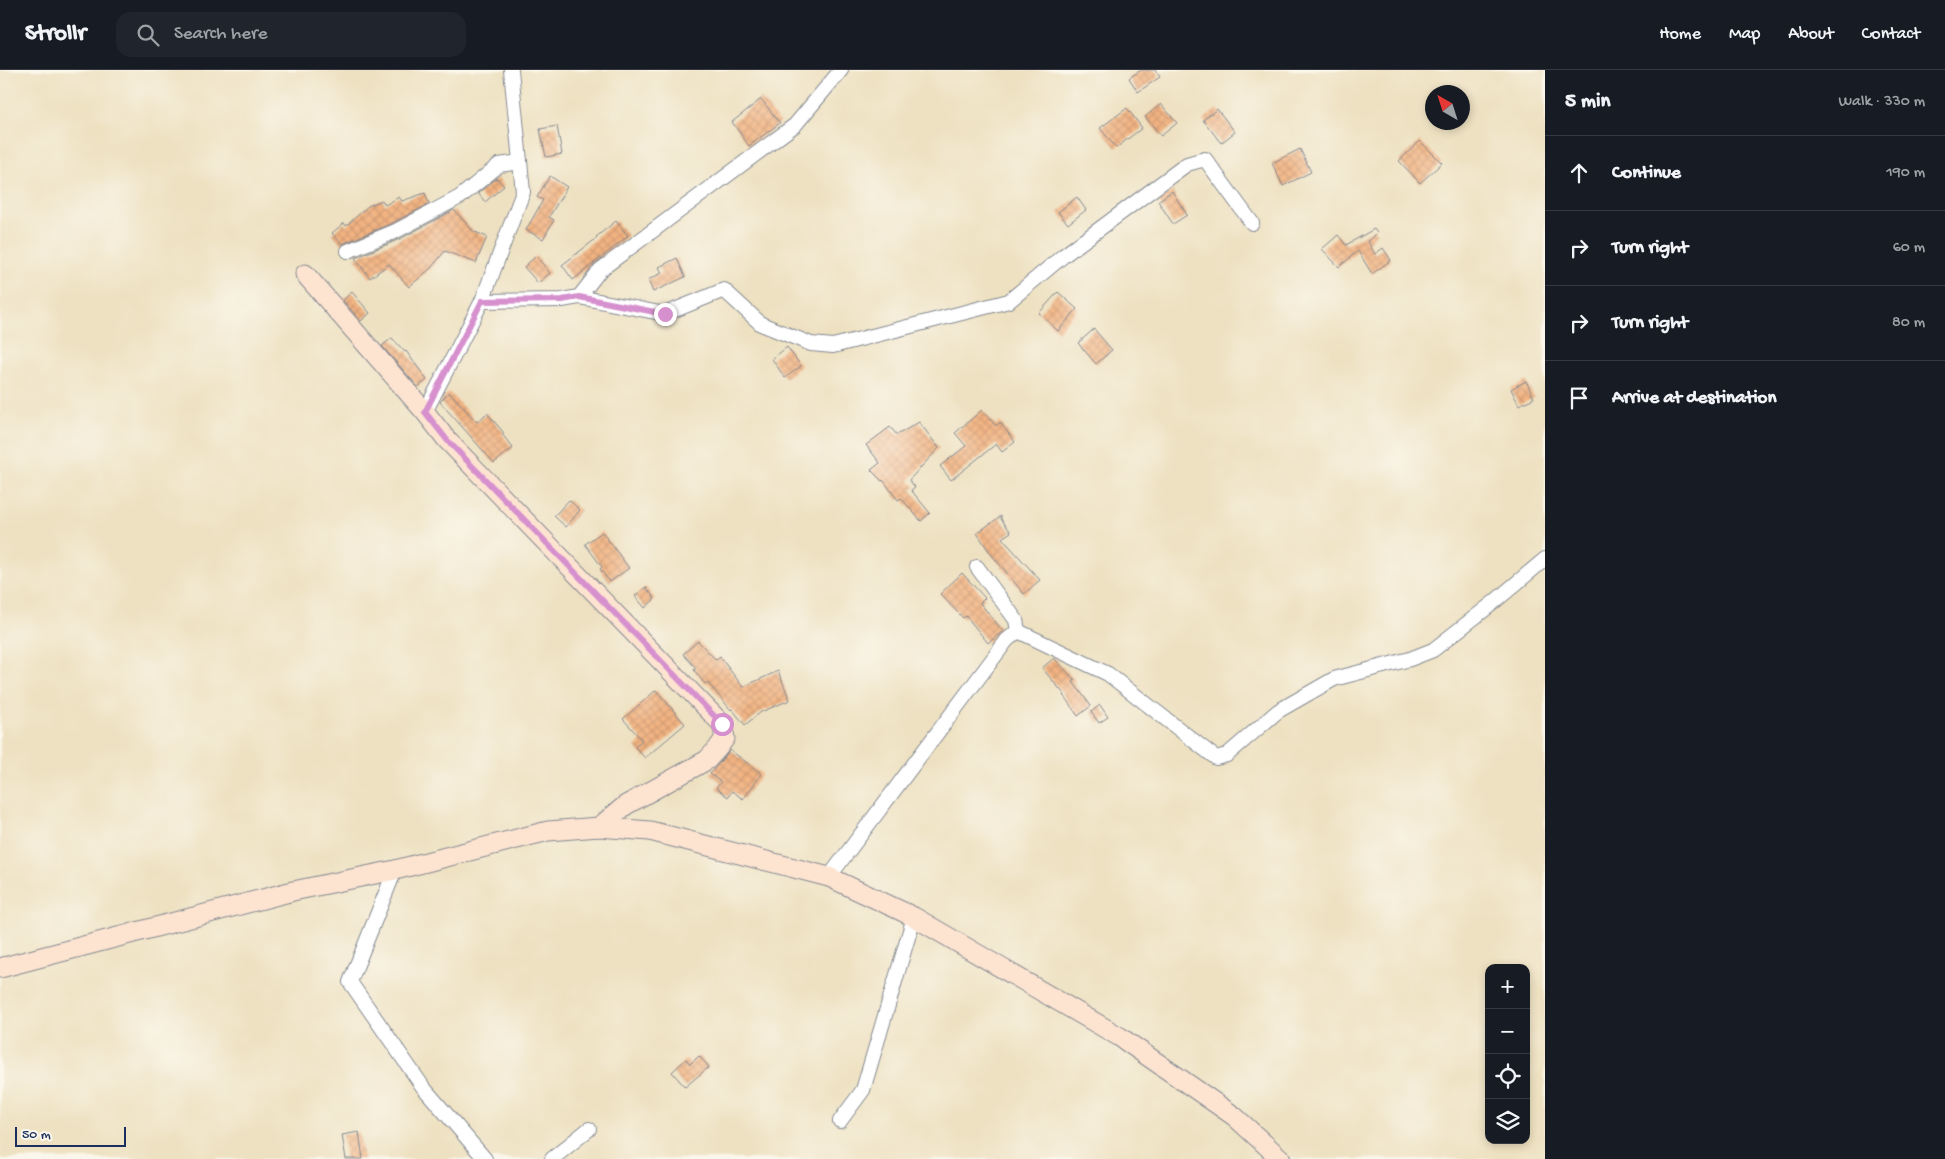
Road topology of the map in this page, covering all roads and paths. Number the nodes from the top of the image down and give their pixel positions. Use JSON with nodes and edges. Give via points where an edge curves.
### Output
{"nodes":[{"id":1,"x":511,"y":70,"type":"edge"},
{"id":2,"x":841,"y":70,"type":"edge"},
{"id":3,"x":520,"y":162,"type":"junction"},
{"id":4,"x":1252,"y":223,"type":"dead end"},
{"id":5,"x":348,"y":251,"type":"dead end"},
{"id":6,"x":305,"y":274,"type":"dead end"},
{"id":7,"x":579,"y":297,"type":"junction"},
{"id":8,"x":482,"y":301,"type":"junction"},
{"id":9,"x":425,"y":412,"type":"junction"},
{"id":10,"x":1545,"y":559,"type":"edge"},
{"id":11,"x":977,"y":567,"type":"dead end"},
{"id":12,"x":1018,"y":631,"type":"junction"},
{"id":13,"x":599,"y":827,"type":"junction"},
{"id":14,"x":395,"y":870,"type":"junction"},
{"id":15,"x":829,"y":877,"type":"junction"},
{"id":16,"x":914,"y":917,"type":"junction"},
{"id":17,"x":0,"y":968,"type":"edge"},
{"id":18,"x":840,"y":1121,"type":"dead end"},
{"id":19,"x":589,"y":1129,"type":"dead end"},
{"id":20,"x":485,"y":1159,"type":"edge"},
{"id":21,"x":552,"y":1159,"type":"edge"},
{"id":22,"x":1281,"y":1159,"type":"edge"}],
"edges":[{"from":1,"to":3,"type":"street"},
{"from":2,"to":7,"type":"street","via":[[795,125],[600,270]]},
{"from":3,"to":5,"type":"street","via":[[499,165],[460,196],[396,231]]},
{"from":3,"to":8,"type":"street","via":[[523,192]]},
{"from":4,"to":7,"type":"street","via":[[1205,159],[1187,164],[1063,256],[1009,301],[833,346],[811,344],[761,324],[724,290],[665,314]]},
{"from":6,"to":9,"type":"main road"},
{"from":7,"to":8,"type":"street"},
{"from":8,"to":9,"type":"street"},
{"from":9,"to":13,"type":"main road","via":[[447,440],[722,724],[724,738],[707,760],[626,805]]},
{"from":10,"to":12,"type":"street","via":[[1433,650],[1334,679],[1278,711],[1227,755],[1216,758],[1108,674]]},
{"from":11,"to":12,"type":"street","via":[[1016,620]]},
{"from":12,"to":15,"type":"street","via":[[1007,640]]},
{"from":13,"to":14,"type":"main road","via":[[548,832]]},
{"from":13,"to":15,"type":"main road","via":[[650,831]]},
{"from":14,"to":17,"type":"main road","via":[[293,891]]},
{"from":14,"to":20,"type":"street","via":[[350,982],[423,1087]]},
{"from":15,"to":16,"type":"main road"},
{"from":16,"to":18,"type":"street","via":[[863,1090]]},
{"from":16,"to":22,"type":"main road","via":[[1120,1037],[1234,1116]]},
{"from":19,"to":21,"type":"street"}]}
